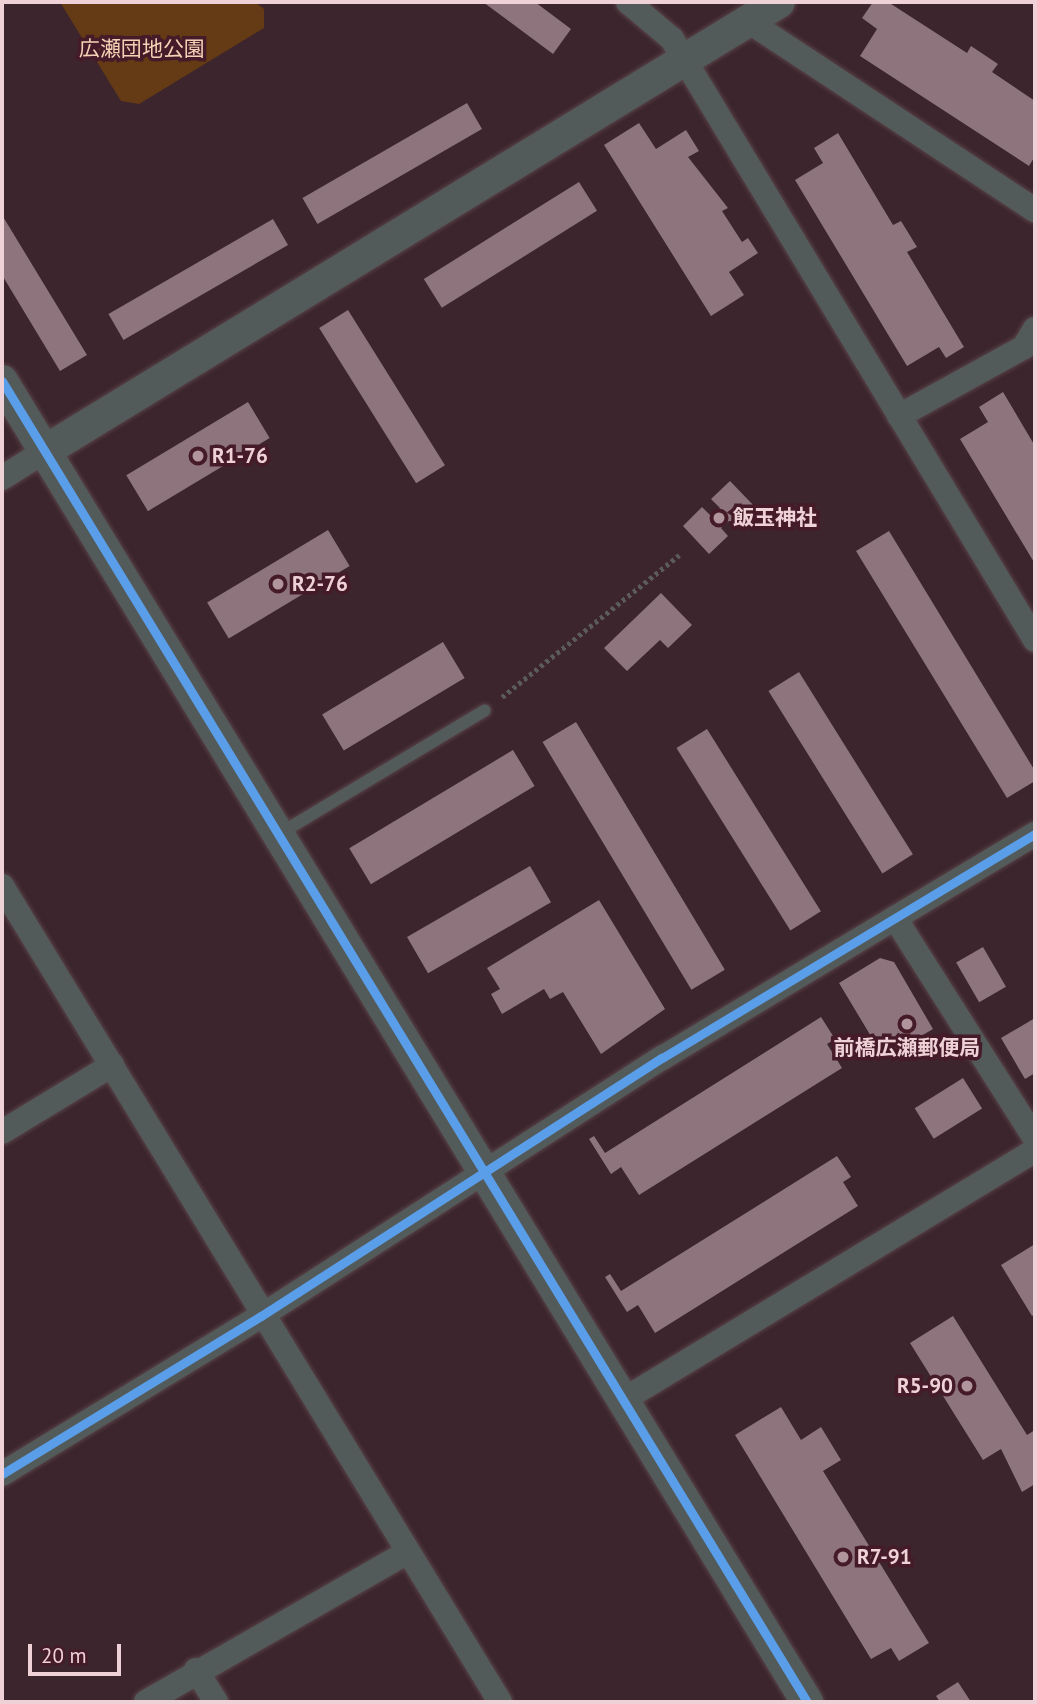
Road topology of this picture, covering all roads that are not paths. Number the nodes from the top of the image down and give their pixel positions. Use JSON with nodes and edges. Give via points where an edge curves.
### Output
{"nodes":[{"id":1,"x":628,"y":2,"type":"edge"},
{"id":2,"x":779,"y":2,"type":"edge"},
{"id":3,"x":748,"y":20,"type":"junction"},
{"id":4,"x":684,"y":60,"type":"junction"},
{"id":5,"x":1035,"y":210,"type":"edge"},
{"id":6,"x":1035,"y":329,"type":"edge"},
{"id":7,"x":2,"y":381,"type":"edge"},
{"id":8,"x":899,"y":416,"type":"junction"},
{"id":9,"x":45,"y":451,"type":"junction"},
{"id":10,"x":2,"y":478,"type":"edge"},
{"id":11,"x":1035,"y":640,"type":"edge"},
{"id":12,"x":485,"y":710,"type":"road end"},
{"id":13,"x":278,"y":834,"type":"junction"},
{"id":14,"x":1035,"y":834,"type":"edge"},
{"id":15,"x":2,"y":886,"type":"edge"},
{"id":16,"x":895,"y":918,"type":"junction"},
{"id":17,"x":112,"y":1065,"type":"junction"},
{"id":18,"x":2,"y":1132,"type":"edge"},
{"id":19,"x":1035,"y":1139,"type":"edge"},
{"id":20,"x":1035,"y":1150,"type":"edge"},
{"id":21,"x":483,"y":1173,"type":"junction"},
{"id":22,"x":261,"y":1316,"type":"junction"},
{"id":23,"x":623,"y":1400,"type":"junction"},
{"id":24,"x":2,"y":1474,"type":"edge"},
{"id":25,"x":406,"y":1553,"type":"junction"},
{"id":26,"x":196,"y":1670,"type":"junction"},
{"id":27,"x":146,"y":1702,"type":"edge"},
{"id":28,"x":216,"y":1702,"type":"edge"},
{"id":29,"x":500,"y":1702,"type":"edge"},
{"id":30,"x":807,"y":1702,"type":"edge"}],
"edges":[{"from":1,"to":4,"type":"street","via":[[672,39]]},
{"from":2,"to":3,"type":"street"},
{"from":3,"to":4,"type":"street"},
{"from":3,"to":5,"type":"street"},
{"from":4,"to":8,"type":"street"},
{"from":4,"to":9,"type":"street"},
{"from":6,"to":8,"type":"street","via":[[1024,347]]},
{"from":7,"to":9,"type":"street"},
{"from":8,"to":11,"type":"street"},
{"from":9,"to":10,"type":"street"},
{"from":9,"to":13,"type":"street"},
{"from":12,"to":13,"type":"lane"},
{"from":13,"to":21,"type":"street"},
{"from":14,"to":16,"type":"street"},
{"from":15,"to":17,"type":"street"},
{"from":16,"to":19,"type":"street"},
{"from":16,"to":21,"type":"street"},
{"from":17,"to":18,"type":"street"},
{"from":17,"to":22,"type":"street"},
{"from":20,"to":23,"type":"street"},
{"from":21,"to":22,"type":"street"},
{"from":21,"to":23,"type":"street"},
{"from":22,"to":24,"type":"street"},
{"from":22,"to":25,"type":"street"},
{"from":23,"to":30,"type":"street"},
{"from":25,"to":26,"type":"street"},
{"from":25,"to":29,"type":"street"},
{"from":26,"to":27,"type":"street"},
{"from":26,"to":28,"type":"street"}]}
